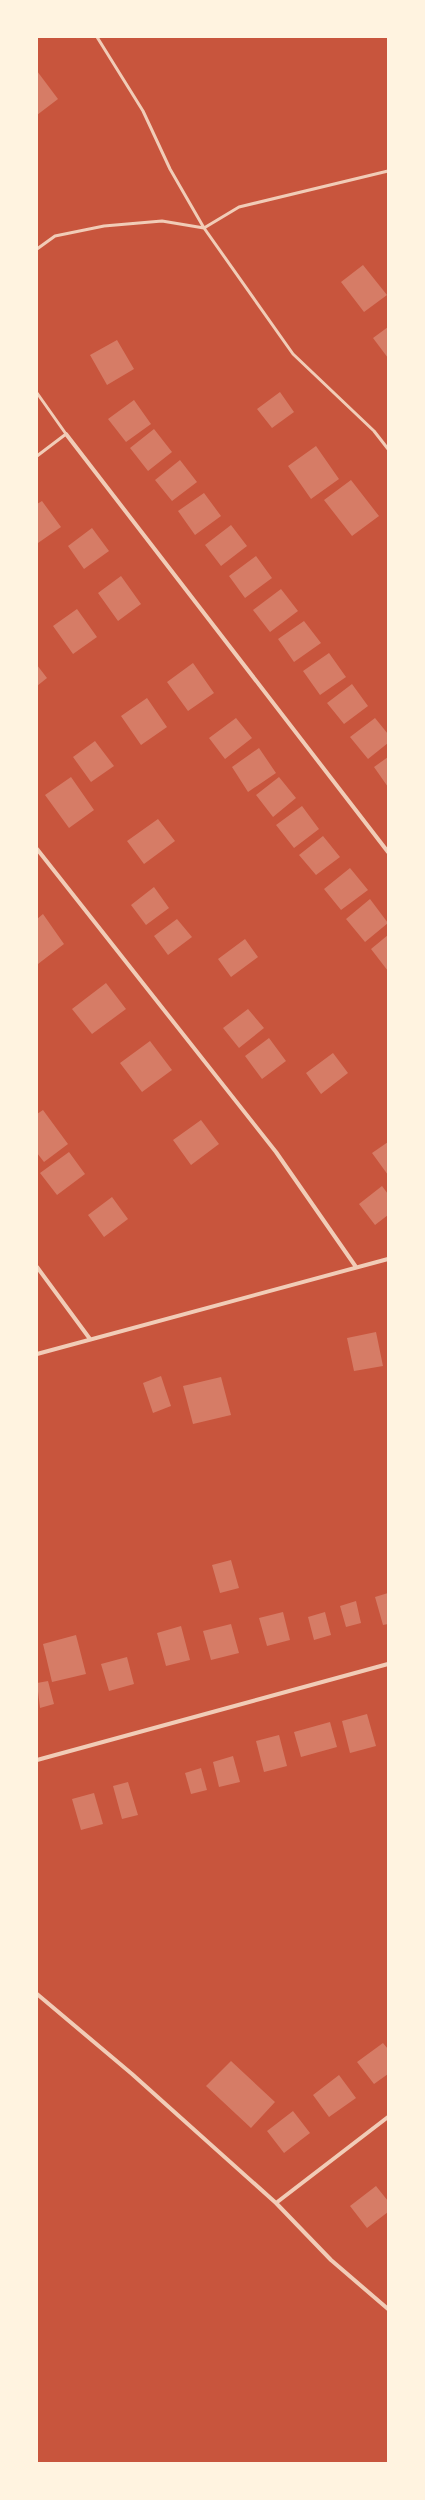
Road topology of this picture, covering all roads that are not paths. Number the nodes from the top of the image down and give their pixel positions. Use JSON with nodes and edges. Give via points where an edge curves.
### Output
{"nodes":[{"id":1,"x":97,"y":37,"type":"edge"},
{"id":2,"x":388,"y":171,"type":"edge"},
{"id":3,"x":204,"y":228,"type":"junction"},
{"id":4,"x":37,"y":249,"type":"edge"},
{"id":5,"x":37,"y":393,"type":"edge"},
{"id":6,"x":66,"y":434,"type":"junction"},
{"id":7,"x":388,"y":449,"type":"edge"},
{"id":8,"x":37,"y":456,"type":"edge"},
{"id":9,"x":37,"y":849,"type":"edge"},
{"id":10,"x":388,"y":852,"type":"edge"},
{"id":11,"x":388,"y":1259,"type":"edge"},
{"id":12,"x":37,"y":1267,"type":"edge"},
{"id":13,"x":356,"y":1267,"type":"junction"},
{"id":14,"x":90,"y":1339,"type":"junction"},
{"id":15,"x":37,"y":1354,"type":"edge"},
{"id":16,"x":388,"y":1664,"type":"edge"},
{"id":17,"x":37,"y":1760,"type":"edge"},
{"id":18,"x":37,"y":1994,"type":"edge"},
{"id":19,"x":388,"y":2117,"type":"edge"},
{"id":20,"x":276,"y":2203,"type":"junction"},
{"id":21,"x":388,"y":2309,"type":"edge"}],
"edges":[{"from":1,"to":3,"type":"lane","via":[[143,111],[170,169]]},
{"from":2,"to":3,"type":"lane","via":[[239,207]]},
{"from":3,"to":4,"type":"lane","via":[[162,221],[104,226],[55,236]]},
{"from":3,"to":7,"type":"lane","via":[[293,354],[374,431]]},
{"from":5,"to":6,"type":"lane"},
{"from":6,"to":8,"type":"lane"},
{"from":6,"to":10,"type":"street"},
{"from":9,"to":13,"type":"street","via":[[276,1152]]},
{"from":11,"to":13,"type":"street"},
{"from":12,"to":14,"type":"street"},
{"from":13,"to":14,"type":"street"},
{"from":14,"to":15,"type":"street"},
{"from":16,"to":17,"type":"street"},
{"from":18,"to":20,"type":"street","via":[[132,2074]]},
{"from":19,"to":20,"type":"street"},
{"from":20,"to":21,"type":"street","via":[[330,2260]]}]}
